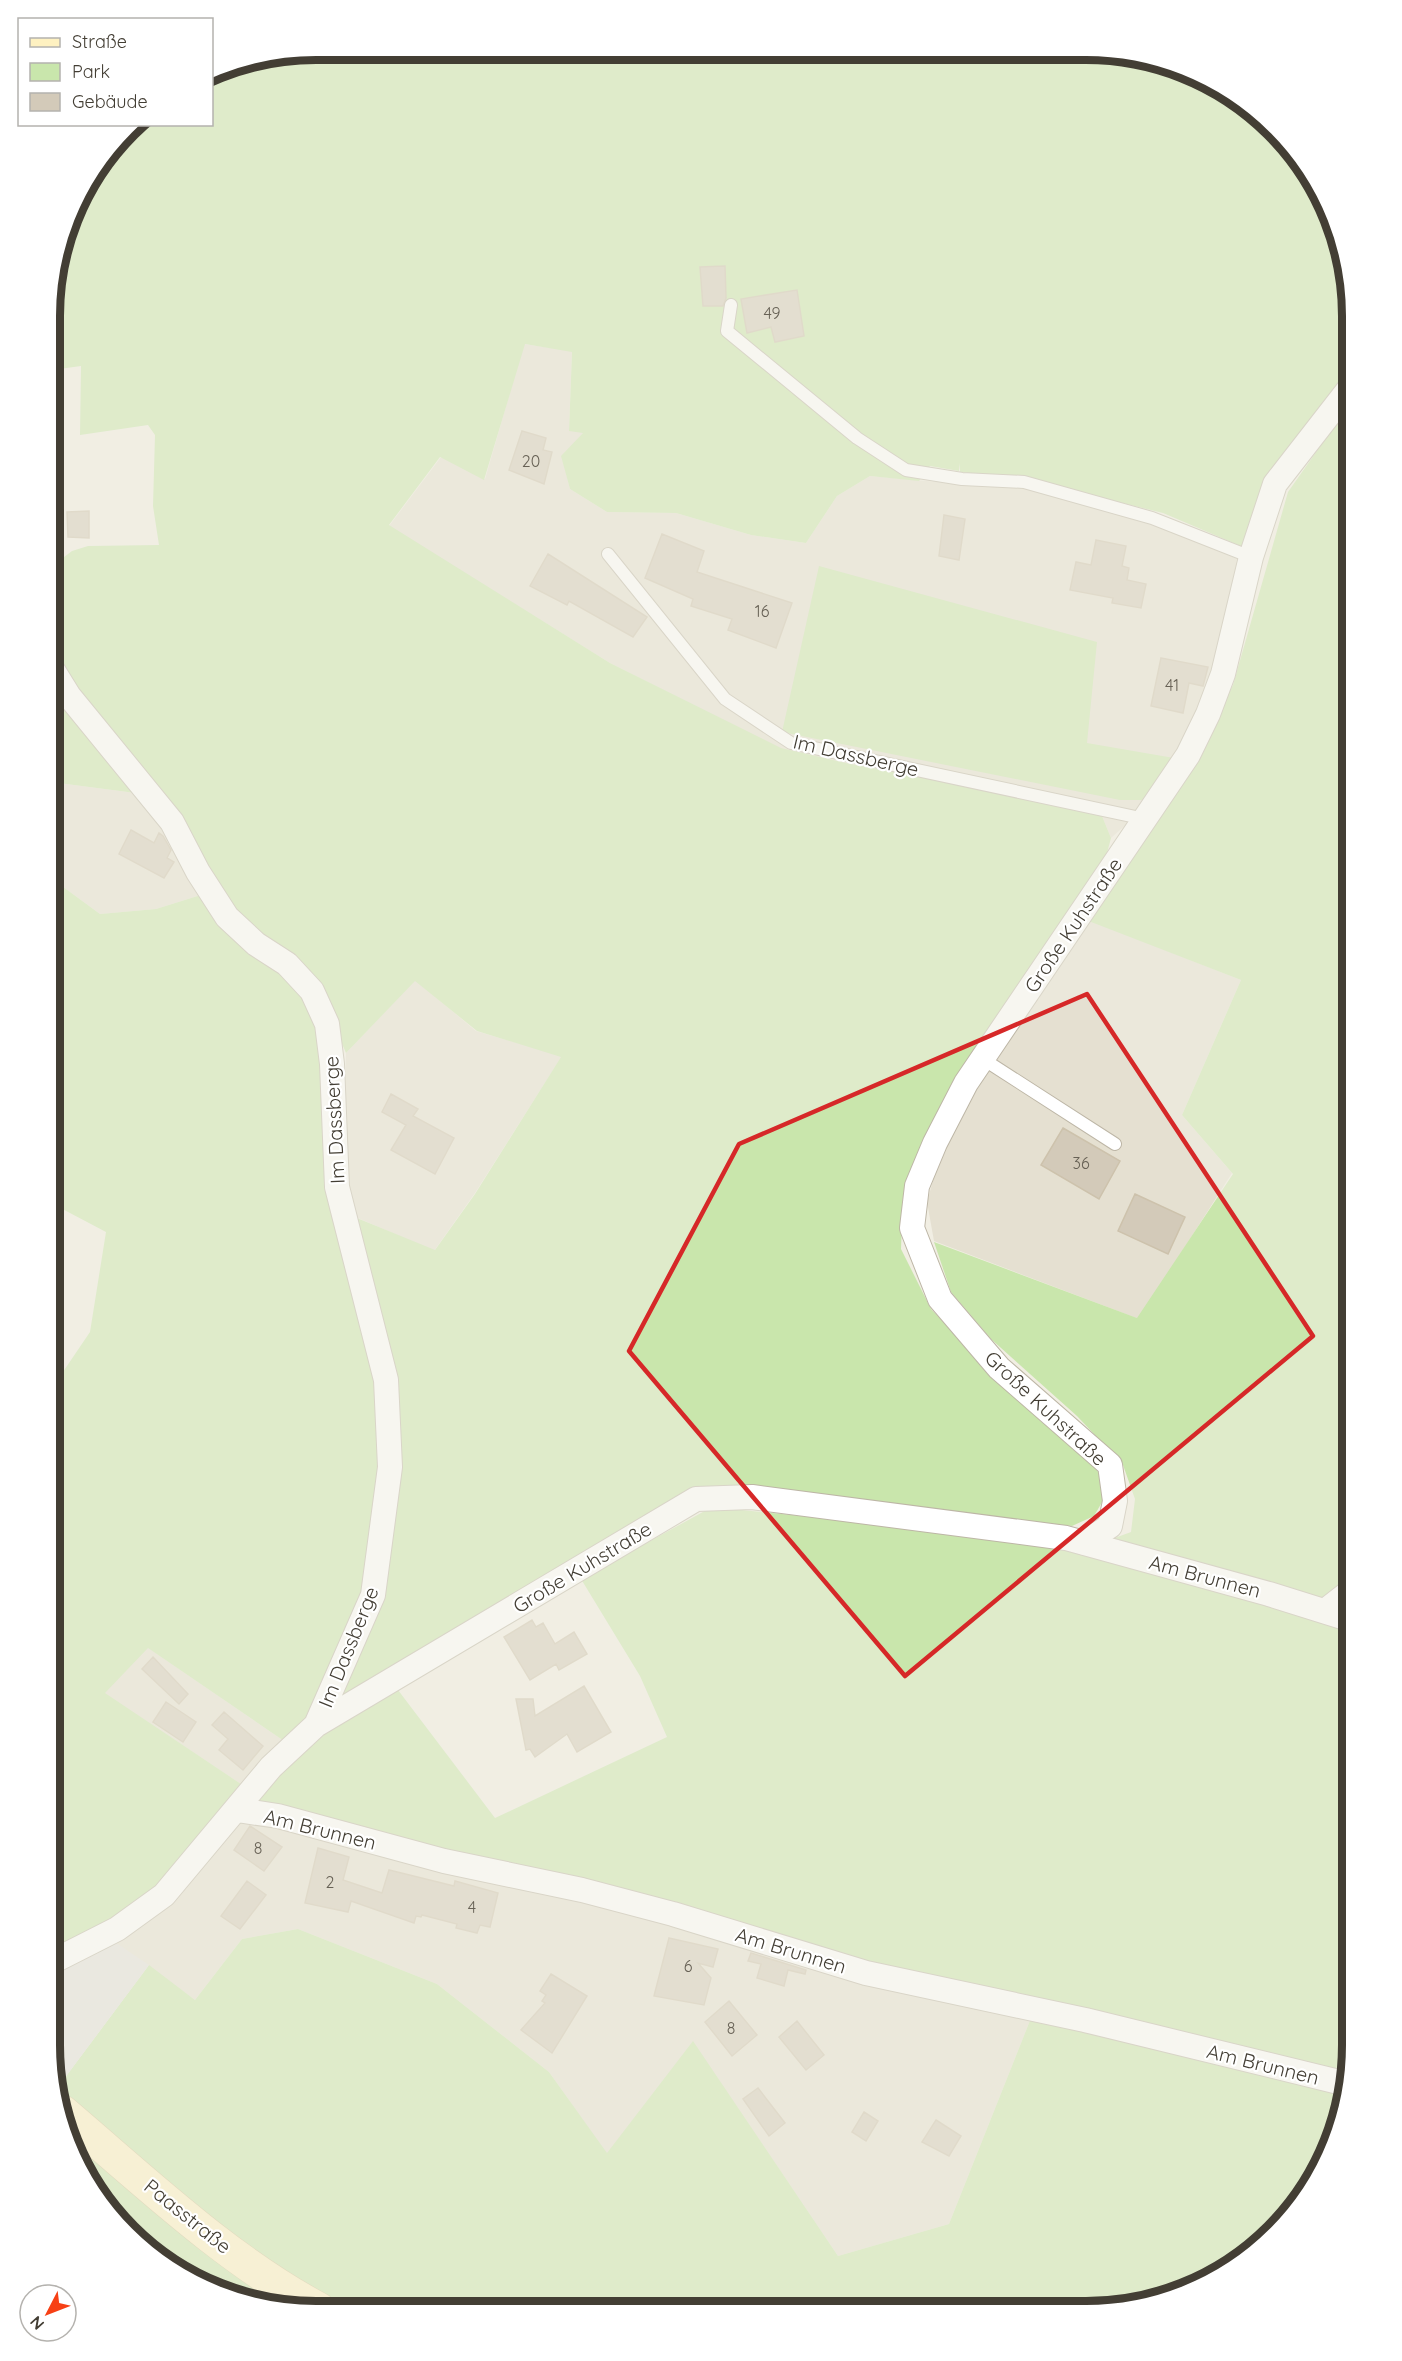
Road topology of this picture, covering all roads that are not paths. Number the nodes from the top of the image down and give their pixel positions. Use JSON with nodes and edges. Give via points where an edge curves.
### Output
{"nodes":[{"id":1,"x":731,"y":305,"type":"dead end"},
{"id":2,"x":1342,"y":399,"type":"edge"},
{"id":3,"x":608,"y":554,"type":"dead end"},
{"id":4,"x":1251,"y":557,"type":"junction"},
{"id":5,"x":60,"y":682,"type":"edge"},
{"id":6,"x":60,"y":688,"type":"edge"},
{"id":7,"x":69,"y":696,"type":"junction"},
{"id":8,"x":1144,"y":819,"type":"junction"},
{"id":9,"x":983,"y":1059,"type":"junction"},
{"id":10,"x":1115,"y":1144,"type":"dead end"},
{"id":11,"x":1084,"y":1543,"type":"junction"},
{"id":12,"x":1342,"y":1598,"type":"edge"},
{"id":13,"x":1325,"y":1611,"type":"junction"},
{"id":14,"x":1342,"y":1617,"type":"edge"},
{"id":15,"x":316,"y":1725,"type":"junction"},
{"id":16,"x":237,"y":1810,"type":"junction"},
{"id":17,"x":60,"y":1958,"type":"edge"},
{"id":18,"x":1339,"y":2082,"type":"edge"},
{"id":19,"x":72,"y":2119,"type":"edge"},
{"id":20,"x":303,"y":2300,"type":"edge"}],
"edges":[{"from":1,"to":4,"type":"lane","via":[[728,331],[857,438],[906,470],[962,479],[1024,482],[1152,518]]},
{"from":2,"to":4,"type":"street","name":"Große Kuhstraße","via":[[1275,484]]},
{"from":3,"to":8,"type":"lane","name":"Im Dassberge","via":[[725,699],[791,743]]},
{"from":4,"to":8,"type":"street","name":"Große Kuhstraße","via":[[1223,674],[1208,714],[1188,755]]},
{"from":5,"to":7,"type":"street","name":"Im Dassberge"},
{"from":6,"to":7,"type":"lane"},
{"from":7,"to":15,"type":"street","name":"Im Dassberge","via":[[172,822],[227,917],[256,944],[286,964],[312,991],[327,1024],[337,1187],[386,1380],[390,1467],[373,1595]]},
{"from":8,"to":9,"type":"street","name":"Große Kuhstraße"},
{"from":9,"to":10,"type":"lane"},
{"from":9,"to":11,"type":"street","name":"Große Kuhstraße","via":[[966,1083],[916,1186],[912,1228],[940,1299],[999,1368],[1110,1465],[1115,1501],[1110,1526]]},
{"from":11,"to":13,"type":"street","name":"Am Brunnen"},
{"from":11,"to":15,"type":"street","name":"Große Kuhstraße","via":[[752,1497],[696,1499]]},
{"from":12,"to":13,"type":"street"},
{"from":13,"to":14,"type":"street","name":"Am Brunnen"},
{"from":15,"to":16,"type":"street","name":"Große Kuhstraße","via":[[271,1767]]},
{"from":16,"to":17,"type":"street","name":"Große Kuhstraße","via":[[164,1895],[117,1929]]},
{"from":16,"to":18,"type":"street","name":"Am Brunnen","via":[[278,1816],[444,1861],[582,1890],[866,1973],[1085,2020]]},
{"from":19,"to":20,"type":"street","name":"Paasstraße","via":[[197,2224],[282,2289]]}]}
